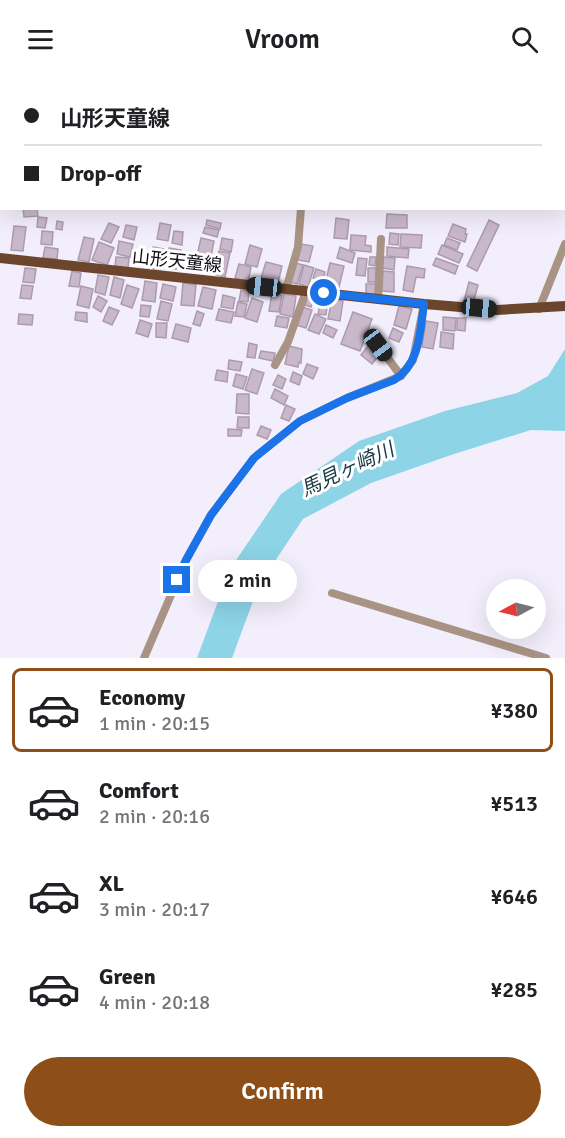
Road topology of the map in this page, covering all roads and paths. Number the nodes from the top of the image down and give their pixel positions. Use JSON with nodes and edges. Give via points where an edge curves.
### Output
{"nodes":[{"id":1,"x":301,"y":210,"type":"edge"},
{"id":2,"x":381,"y":239,"type":"dead end"},
{"id":3,"x":565,"y":244,"type":"edge"},
{"id":4,"x":0,"y":258,"type":"edge"},
{"id":5,"x":286,"y":289,"type":"junction"},
{"id":6,"x":306,"y":291,"type":"junction"},
{"id":7,"x":378,"y":298,"type":"junction"},
{"id":8,"x":424,"y":304,"type":"junction"},
{"id":9,"x":565,"y":306,"type":"edge"},
{"id":10,"x":539,"y":309,"type":"junction"},
{"id":11,"x":378,"y":345,"type":"dead end"},
{"id":12,"x":275,"y":365,"type":"dead end"},
{"id":13,"x":401,"y":376,"type":"junction"},
{"id":14,"x":332,"y":593,"type":"dead end"},
{"id":15,"x":144,"y":658,"type":"edge"},
{"id":16,"x":546,"y":658,"type":"edge"}],
"edges":[{"from":1,"to":5,"type":"lane","via":[[298,247]]},
{"from":2,"to":7,"type":"lane"},
{"from":3,"to":10,"type":"lane"},
{"from":4,"to":5,"type":"main road","name":"山形天童線"},
{"from":5,"to":6,"type":"main road","name":"山形天童線"},
{"from":6,"to":7,"type":"main road","name":"山形天童線"},
{"from":6,"to":12,"type":"lane","via":[[288,342]]},
{"from":7,"to":8,"type":"main road","name":"山形天童線"},
{"from":8,"to":10,"type":"main road","name":"山形天童線"},
{"from":8,"to":13,"type":"lane","via":[[413,360]]},
{"from":9,"to":10,"type":"main road","name":"山形天童線"},
{"from":11,"to":13,"type":"lane"},
{"from":13,"to":15,"type":"lane","via":[[300,421],[254,458],[211,515],[186,560]]},
{"from":14,"to":16,"type":"lane"}]}
